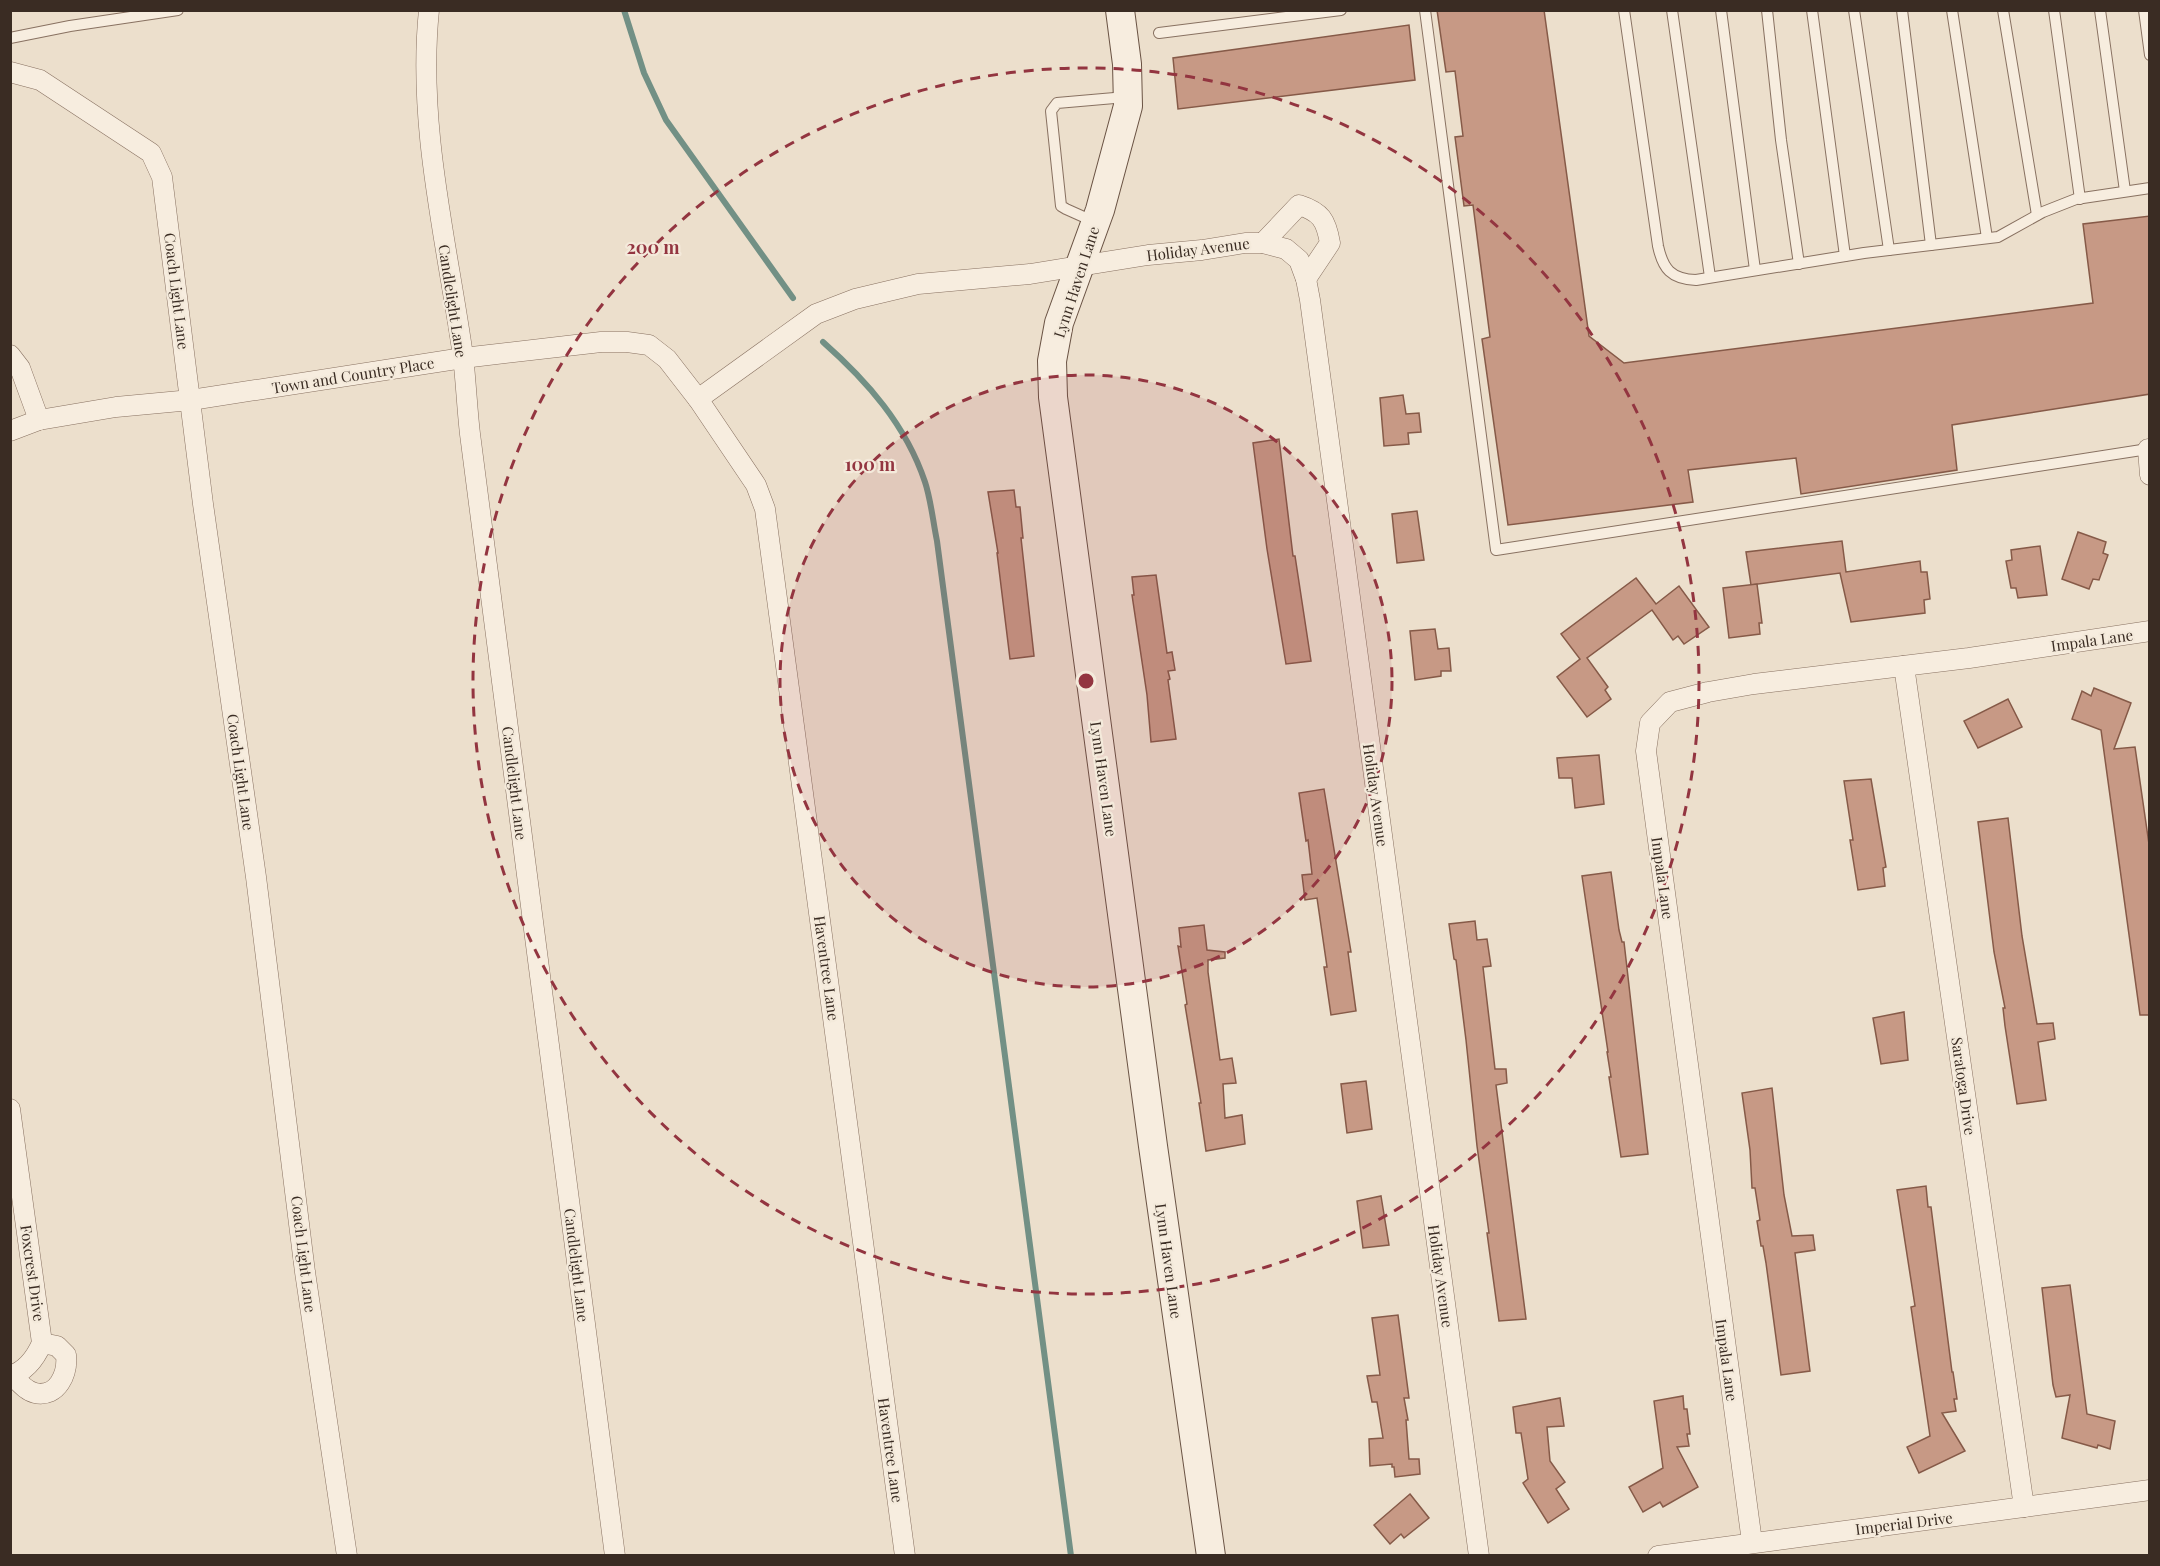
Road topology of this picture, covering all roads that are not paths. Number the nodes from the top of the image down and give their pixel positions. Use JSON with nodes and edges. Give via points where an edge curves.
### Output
{"nodes":[{"id":1,"x":178,"y":10,"type":"edge"},
{"id":2,"x":429,"y":10,"type":"edge"},
{"id":3,"x":1120,"y":10,"type":"edge"},
{"id":4,"x":1341,"y":10,"type":"edge"},
{"id":5,"x":1425,"y":10,"type":"edge"},
{"id":6,"x":1624,"y":10,"type":"edge"},
{"id":7,"x":1672,"y":10,"type":"edge"},
{"id":8,"x":1721,"y":10,"type":"edge"},
{"id":9,"x":1767,"y":10,"type":"edge"},
{"id":10,"x":1812,"y":10,"type":"edge"},
{"id":11,"x":1854,"y":10,"type":"edge"},
{"id":12,"x":1902,"y":10,"type":"edge"},
{"id":13,"x":1952,"y":10,"type":"edge"},
{"id":14,"x":2003,"y":10,"type":"edge"},
{"id":15,"x":2054,"y":10,"type":"edge"},
{"id":16,"x":2100,"y":10,"type":"edge"},
{"id":17,"x":2144,"y":10,"type":"edge"},
{"id":18,"x":1285,"y":14,"type":"edge"},
{"id":19,"x":1159,"y":33,"type":"dead end"},
{"id":20,"x":10,"y":38,"type":"edge"},
{"id":21,"x":2150,"y":55,"type":"edge"},
{"id":22,"x":10,"y":72,"type":"edge"},
{"id":23,"x":1128,"y":97,"type":"junction"},
{"id":24,"x":2150,"y":188,"type":"edge"},
{"id":25,"x":2125,"y":191,"type":"junction"},
{"id":26,"x":2080,"y":199,"type":"junction"},
{"id":27,"x":2037,"y":215,"type":"junction"},
{"id":28,"x":1096,"y":222,"type":"junction"},
{"id":29,"x":1987,"y":238,"type":"junction"},
{"id":30,"x":1263,"y":243,"type":"junction"},
{"id":31,"x":1931,"y":245,"type":"junction"},
{"id":32,"x":1889,"y":250,"type":"junction"},
{"id":33,"x":1845,"y":256,"type":"junction"},
{"id":34,"x":1799,"y":264,"type":"junction"},
{"id":35,"x":1079,"y":267,"type":"junction"},
{"id":36,"x":1755,"y":270,"type":"junction"},
{"id":37,"x":1710,"y":278,"type":"junction"},
{"id":38,"x":1306,"y":279,"type":"junction"},
{"id":39,"x":10,"y":355,"type":"edge"},
{"id":40,"x":463,"y":358,"type":"junction"},
{"id":41,"x":698,"y":399,"type":"junction"},
{"id":42,"x":191,"y":400,"type":"junction"},
{"id":43,"x":39,"y":420,"type":"junction"},
{"id":44,"x":10,"y":431,"type":"edge"},
{"id":45,"x":2149,"y":449,"type":"edge"},
{"id":46,"x":2150,"y":474,"type":"edge"},
{"id":47,"x":2150,"y":631,"type":"edge"},
{"id":48,"x":1904,"y":666,"type":"junction"},
{"id":49,"x":10,"y":1109,"type":"edge"},
{"id":50,"x":42,"y":1342,"type":"junction"},
{"id":51,"x":12,"y":1376,"type":"edge"},
{"id":52,"x":2150,"y":1490,"type":"edge"},
{"id":53,"x":2024,"y":1507,"type":"junction"},
{"id":54,"x":1752,"y":1542,"type":"junction"},
{"id":55,"x":347,"y":1556,"type":"edge"},
{"id":56,"x":615,"y":1556,"type":"edge"},
{"id":57,"x":905,"y":1556,"type":"edge"},
{"id":58,"x":1211,"y":1556,"type":"edge"},
{"id":59,"x":1479,"y":1556,"type":"edge"},
{"id":60,"x":1658,"y":1556,"type":"edge"}],
"edges":[{"from":1,"to":20,"type":"lane"},
{"from":2,"to":40,"type":"street","name":"Candlelight Lane","via":[[429,124]]},
{"from":3,"to":23,"type":"street","name":"Lynn Haven Lane"},
{"from":4,"to":18,"type":"lane"},
{"from":5,"to":45,"type":"lane","via":[[1496,550]]},
{"from":6,"to":37,"type":"lane","via":[[1662,264],[1679,278]]},
{"from":7,"to":37,"type":"lane"},
{"from":8,"to":36,"type":"lane"},
{"from":9,"to":34,"type":"lane"},
{"from":10,"to":33,"type":"lane"},
{"from":11,"to":32,"type":"lane"},
{"from":12,"to":31,"type":"lane"},
{"from":13,"to":29,"type":"lane"},
{"from":14,"to":27,"type":"lane"},
{"from":15,"to":26,"type":"lane"},
{"from":16,"to":25,"type":"lane"},
{"from":17,"to":21,"type":"lane"},
{"from":18,"to":19,"type":"lane"},
{"from":22,"to":42,"type":"street","name":"Coach Light Lane","via":[[40,80],[150,153],[162,177]]},
{"from":23,"to":28,"type":"street","name":"Lynn Haven Lane"},
{"from":23,"to":28,"type":"lane","via":[[1057,103],[1051,111],[1061,206]]},
{"from":24,"to":25,"type":"lane"},
{"from":25,"to":26,"type":"lane"},
{"from":26,"to":27,"type":"lane"},
{"from":27,"to":29,"type":"lane","via":[[2005,234]]},
{"from":28,"to":35,"type":"street","name":"Lynn Haven Lane"},
{"from":29,"to":31,"type":"lane"},
{"from":30,"to":35,"type":"street","name":"Holiday Avenue"},
{"from":30,"to":38,"type":"street","name":"Holiday Avenue","via":[[1286,249],[1299,260]]},
{"from":30,"to":38,"type":"street","via":[[1299,205],[1313,209],[1327,224],[1330,243]]},
{"from":31,"to":32,"type":"lane"},
{"from":32,"to":33,"type":"lane"},
{"from":33,"to":34,"type":"lane"},
{"from":34,"to":36,"type":"lane"},
{"from":35,"to":41,"type":"street","via":[[918,284],[855,300],[816,314]]},
{"from":35,"to":58,"type":"street","name":"Lynn Haven Lane","via":[[1059,323],[1052,361],[1053,397]]},
{"from":36,"to":37,"type":"lane"},
{"from":38,"to":59,"type":"street","name":"Holiday Avenue"},
{"from":39,"to":43,"type":"street","via":[[20,368]]},
{"from":40,"to":41,"type":"street","name":"Town and Country Place","via":[[601,342],[649,345],[667,359]]},
{"from":40,"to":42,"type":"street","name":"Town and Country Place"},
{"from":40,"to":56,"type":"street","name":"Candlelight Lane"},
{"from":41,"to":57,"type":"street","name":"Haventree Lane","via":[[756,485],[765,509]]},
{"from":42,"to":43,"type":"street","name":"Town and Country Place"},
{"from":42,"to":55,"type":"street","name":"Coach Light Lane","via":[[305,1272]]},
{"from":43,"to":44,"type":"street","name":"Town and Country Place"},
{"from":45,"to":46,"type":"street"},
{"from":47,"to":48,"type":"street","name":"Impala Lane"},
{"from":48,"to":53,"type":"street","name":"Saratoga Drive"},
{"from":48,"to":54,"type":"street","name":"Impala Lane","via":[[1708,692],[1670,702],[1650,723],[1646,751]]},
{"from":49,"to":50,"type":"street","name":"Foxcrest Drive"},
{"from":50,"to":51,"type":"street","name":"Foxcrest Drive","via":[[30,1363]]},
{"from":50,"to":51,"type":"street","via":[[57,1346],[66,1355],[65,1376],[53,1391],[33,1393]]},
{"from":52,"to":53,"type":"street","name":"Imperial Drive"},
{"from":53,"to":54,"type":"street","name":"Imperial Drive"},
{"from":54,"to":60,"type":"street","name":"Imperial Drive"}]}
